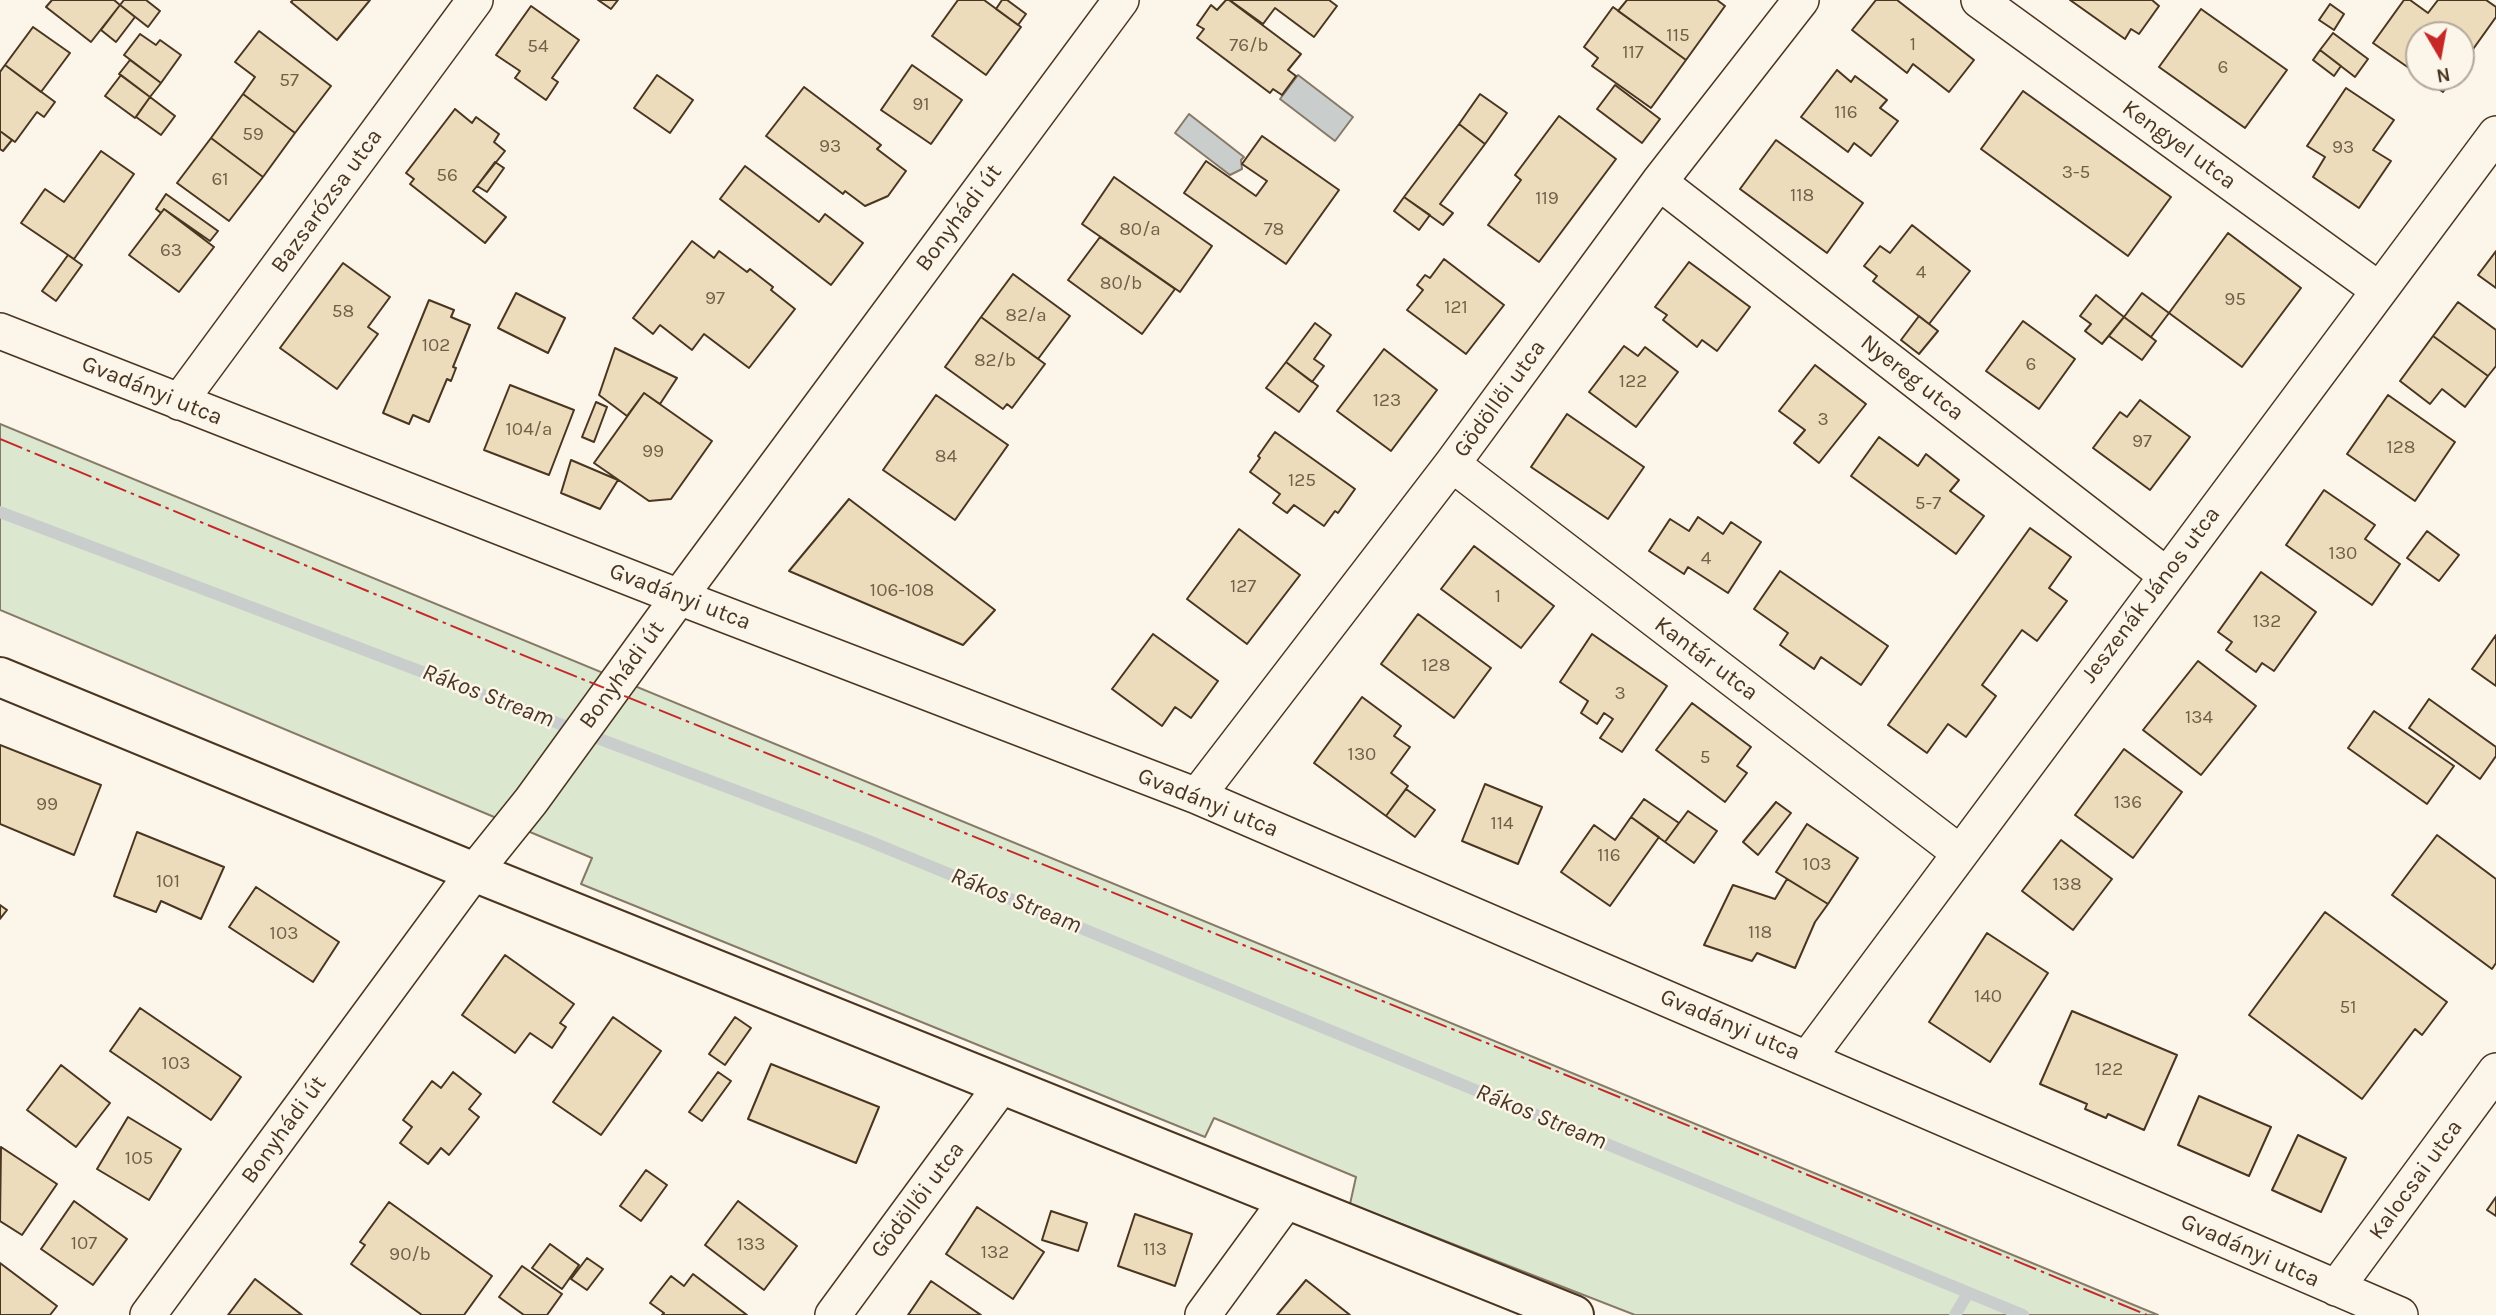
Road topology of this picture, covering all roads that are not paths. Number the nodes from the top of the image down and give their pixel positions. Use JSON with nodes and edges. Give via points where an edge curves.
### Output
{"nodes":[{"id":1,"x":475,"y":0,"type":"edge"},
{"id":2,"x":1121,"y":0,"type":"edge"},
{"id":3,"x":1801,"y":0,"type":"edge"},
{"id":4,"x":1979,"y":0,"type":"edge"},
{"id":5,"x":2496,"y":134,"type":"edge"},
{"id":6,"x":1659,"y":181,"type":"junction"},
{"id":7,"x":2379,"y":290,"type":"junction"},
{"id":8,"x":0,"y":331,"type":"edge"},
{"id":9,"x":179,"y":402,"type":"junction"},
{"id":10,"x":1452,"y":464,"type":"junction"},
{"id":11,"x":2166,"y":575,"type":"junction"},
{"id":12,"x":679,"y":597,"type":"junction"},
{"id":13,"x":0,"y":677,"type":"edge"},
{"id":14,"x":1197,"y":796,"type":"junction"},
{"id":15,"x":1960,"y":853,"type":"junction"},
{"id":16,"x":474,"y":872,"type":"junction"},
{"id":17,"x":1808,"y":1058,"type":"junction"},
{"id":18,"x":2496,"y":1071,"type":"edge"},
{"id":19,"x":1002,"y":1085,"type":"junction"},
{"id":20,"x":1287,"y":1200,"type":"junction"},
{"id":21,"x":2336,"y":1288,"type":"junction"},
{"id":22,"x":148,"y":1315,"type":"edge"},
{"id":23,"x":833,"y":1315,"type":"edge"},
{"id":24,"x":1203,"y":1315,"type":"edge"},
{"id":25,"x":1574,"y":1315,"type":"edge"},
{"id":26,"x":2400,"y":1315,"type":"edge"}],
"edges":[{"from":1,"to":9,"type":"street","name":"Bazsarózsa utca"},
{"from":2,"to":12,"type":"street","name":"Bonyhádi út"},
{"from":3,"to":6,"type":"street","name":"Gödöllői utca"},
{"from":4,"to":7,"type":"street","name":"Kengyel utca"},
{"from":5,"to":7,"type":"street","name":"Jeszenák János utca"},
{"from":6,"to":10,"type":"street","name":"Gödöllői utca"},
{"from":6,"to":11,"type":"street","name":"Nyereg utca"},
{"from":7,"to":11,"type":"street","name":"Jeszenák János utca"},
{"from":8,"to":9,"type":"street","name":"Gvadányi utca"},
{"from":9,"to":12,"type":"street","name":"Gvadányi utca"},
{"from":10,"to":14,"type":"street","name":"Gödöllői utca"},
{"from":10,"to":15,"type":"street","name":"Kantár utca"},
{"from":11,"to":15,"type":"street","name":"Jeszenák János utca"},
{"from":12,"to":14,"type":"street","name":"Gvadányi utca"},
{"from":12,"to":16,"type":"street","name":"Bonyhádi út"},
{"from":13,"to":16,"type":"street"},
{"from":14,"to":17,"type":"street","name":"Gvadányi utca"},
{"from":15,"to":17,"type":"street","name":"Jeszenák János utca"},
{"from":16,"to":19,"type":"street"},
{"from":16,"to":22,"type":"street","name":"Bonyhádi út"},
{"from":17,"to":21,"type":"street","name":"Gvadányi utca"},
{"from":18,"to":21,"type":"street","name":"Kalocsai utca"},
{"from":19,"to":20,"type":"street"},
{"from":19,"to":23,"type":"street","name":"Gödöllői utca"},
{"from":20,"to":24,"type":"street"},
{"from":20,"to":25,"type":"street"},
{"from":21,"to":26,"type":"street","name":"Gvadányi utca"}]}
